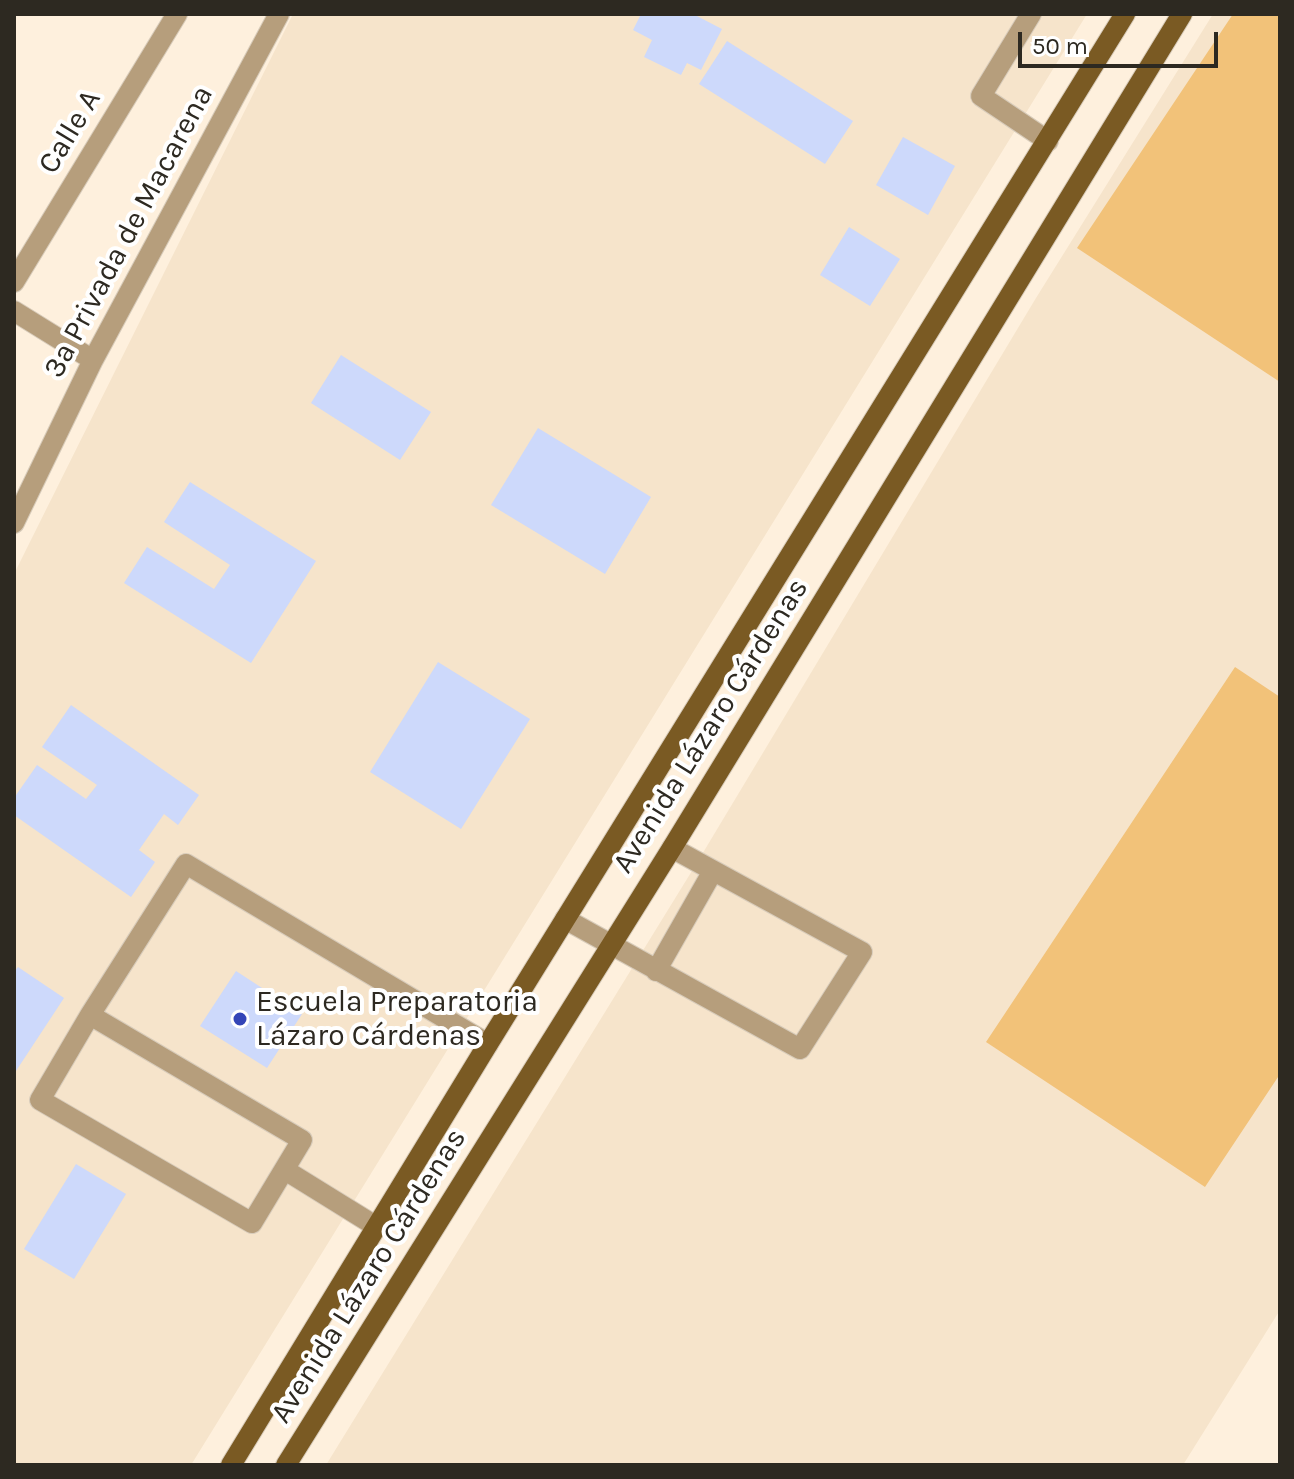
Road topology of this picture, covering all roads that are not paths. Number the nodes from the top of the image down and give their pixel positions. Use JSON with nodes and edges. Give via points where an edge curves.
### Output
{"nodes":[{"id":1,"x":177,"y":14,"type":"edge"},
{"id":2,"x":279,"y":14,"type":"edge"},
{"id":3,"x":1031,"y":14,"type":"edge"},
{"id":4,"x":1125,"y":14,"type":"edge"},
{"id":5,"x":1182,"y":14,"type":"edge"},
{"id":6,"x":1048,"y":141,"type":"junction"},
{"id":7,"x":14,"y":282,"type":"edge"},
{"id":8,"x":14,"y":311,"type":"edge"},
{"id":9,"x":93,"y":360,"type":"junction"},
{"id":10,"x":14,"y":523,"type":"edge"},
{"id":11,"x":672,"y":848,"type":"junction"},
{"id":12,"x":713,"y":871,"type":"junction"},
{"id":13,"x":565,"y":919,"type":"junction"},
{"id":14,"x":611,"y":946,"type":"junction"},
{"id":15,"x":656,"y":971,"type":"junction"},
{"id":16,"x":90,"y":1015,"type":"junction"},
{"id":17,"x":488,"y":1044,"type":"junction"},
{"id":18,"x":285,"y":1170,"type":"junction"},
{"id":19,"x":377,"y":1227,"type":"junction"},
{"id":20,"x":231,"y":1465,"type":"edge"},
{"id":21,"x":286,"y":1465,"type":"edge"}],
"edges":[{"from":1,"to":7,"type":"street","name":"Calle A"},
{"from":2,"to":9,"type":"street","name":"3a Privada de Macarena"},
{"from":3,"to":6,"type":"street","via":[[981,96]]},
{"from":4,"to":6,"type":"main road","name":"Avenida Lázaro Cárdenas"},
{"from":5,"to":11,"type":"main road","name":"Avenida Lázaro Cárdenas"},
{"from":6,"to":13,"type":"main road","name":"Avenida Lázaro Cárdenas"},
{"from":8,"to":9,"type":"street"},
{"from":9,"to":10,"type":"street","name":"3a Privada de Macarena"},
{"from":11,"to":12,"type":"street"},
{"from":11,"to":14,"type":"main road","name":"Avenida Lázaro Cárdenas"},
{"from":12,"to":15,"type":"street"},
{"from":12,"to":15,"type":"street","via":[[862,952],[800,1049]]},
{"from":13,"to":14,"type":"street"},
{"from":13,"to":17,"type":"main road","name":"Avenida Lázaro Cárdenas"},
{"from":14,"to":15,"type":"street"},
{"from":14,"to":21,"type":"main road","name":"Avenida Lázaro Cárdenas"},
{"from":16,"to":17,"type":"street","via":[[186,864]]},
{"from":16,"to":18,"type":"street","via":[[302,1140]]},
{"from":16,"to":18,"type":"street","via":[[40,1100],[252,1223]]},
{"from":17,"to":19,"type":"main road","name":"Avenida Lázaro Cárdenas"},
{"from":18,"to":19,"type":"street"},
{"from":19,"to":20,"type":"main road","name":"Avenida Lázaro Cárdenas"}]}
